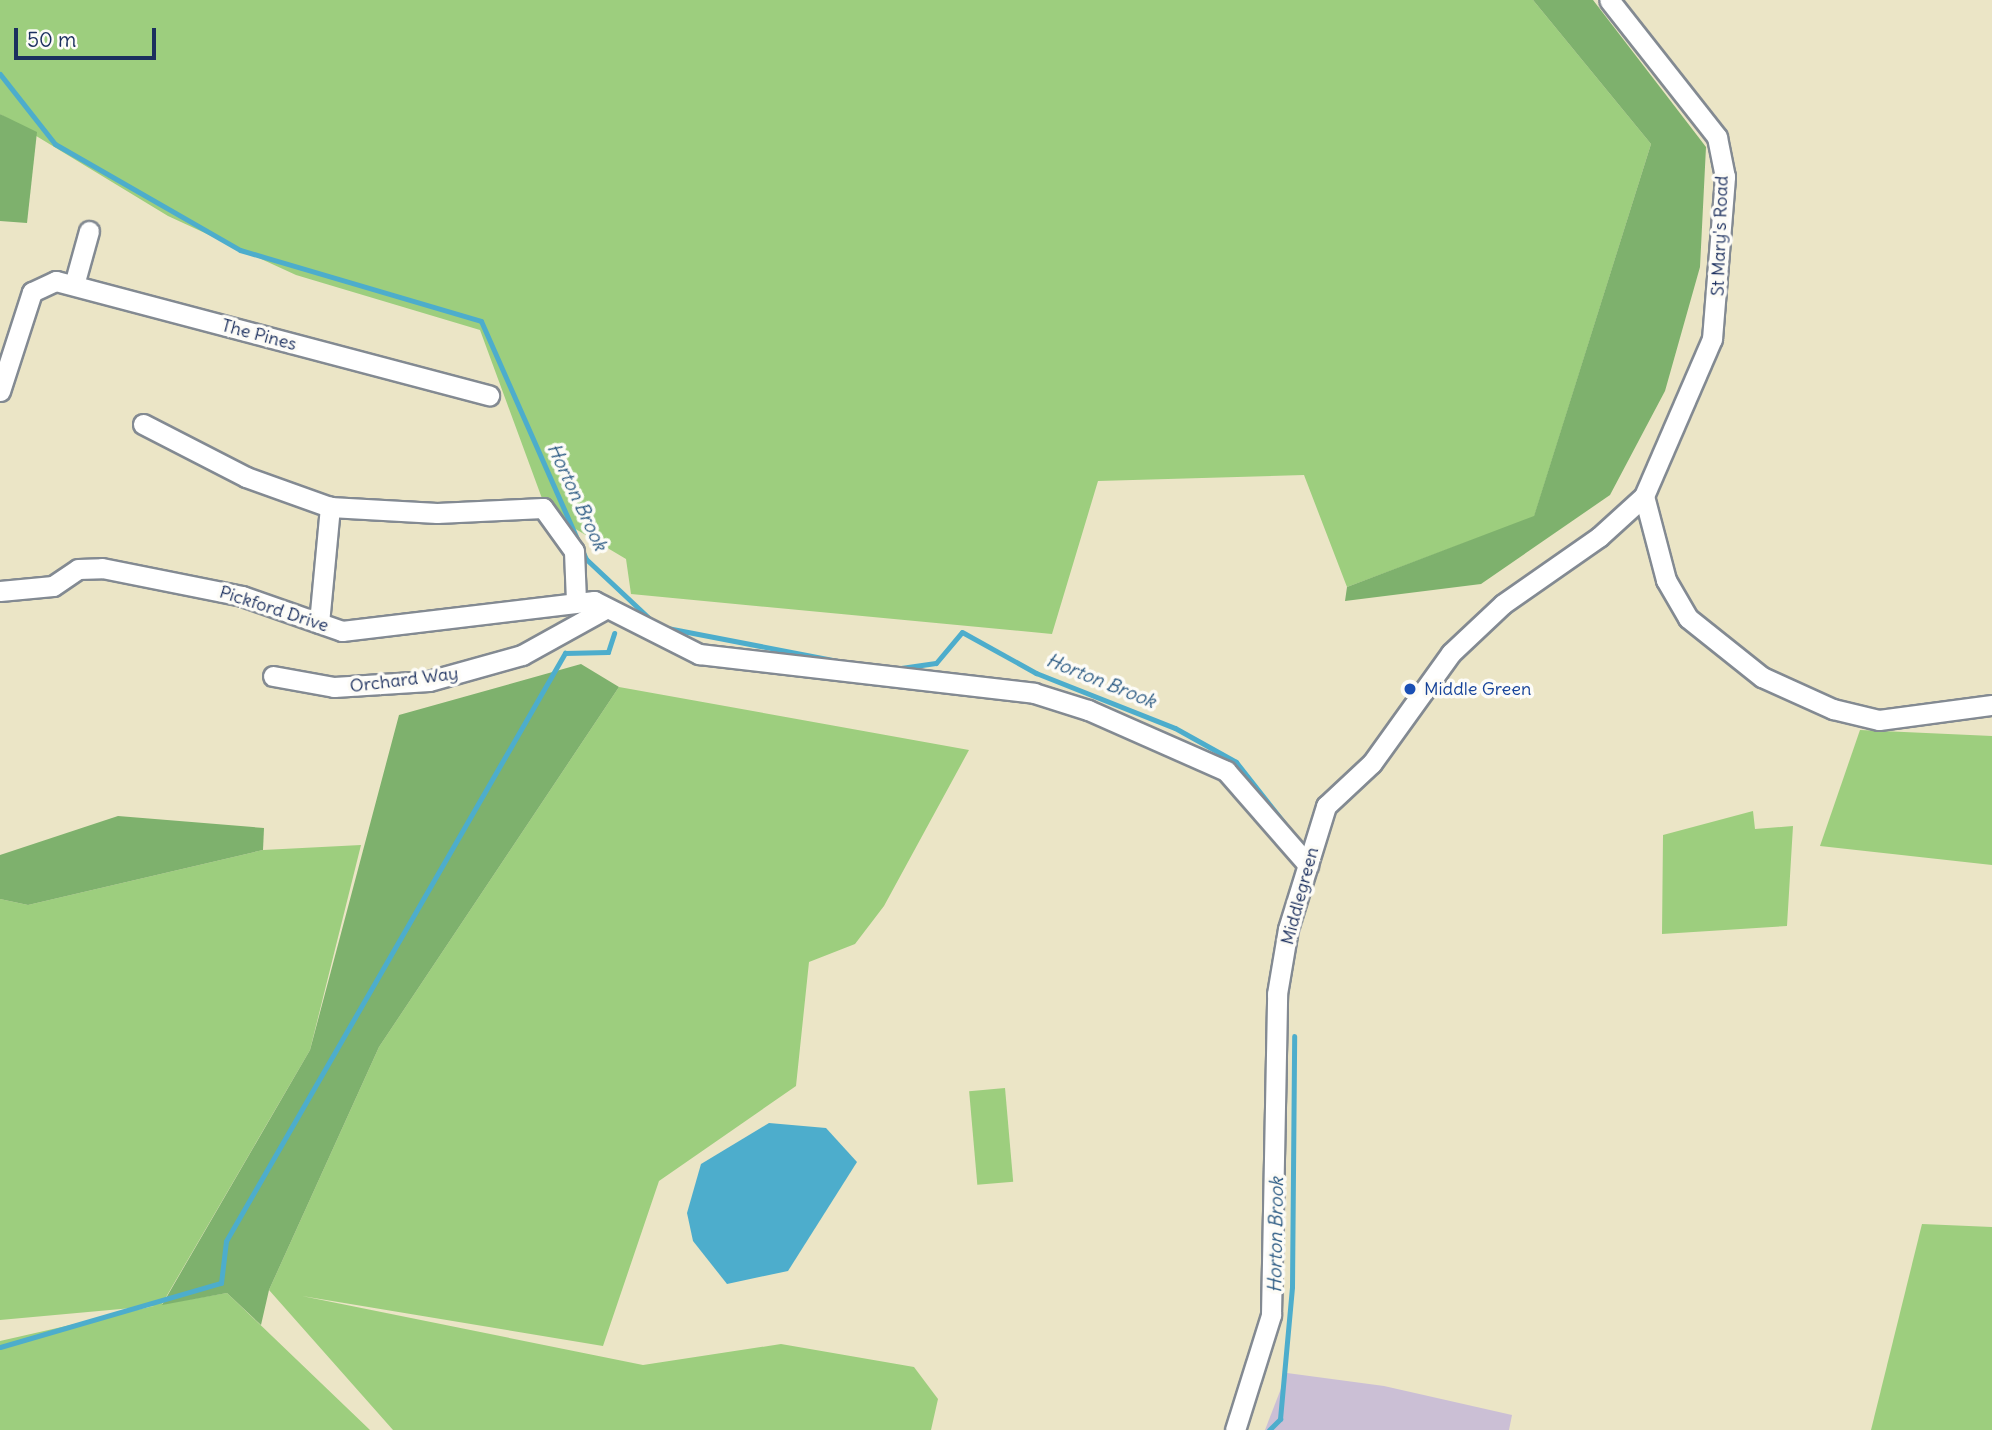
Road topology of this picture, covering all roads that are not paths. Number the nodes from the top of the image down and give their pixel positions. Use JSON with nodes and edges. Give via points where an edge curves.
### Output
{"nodes":[{"id":1,"x":1609,"y":0,"type":"edge"},
{"id":2,"x":89,"y":231,"type":"dead end"},
{"id":3,"x":74,"y":285,"type":"junction"},
{"id":4,"x":0,"y":391,"type":"edge"},
{"id":5,"x":489,"y":395,"type":"dead end"},
{"id":6,"x":143,"y":424,"type":"dead end"},
{"id":7,"x":1644,"y":496,"type":"junction"},
{"id":8,"x":330,"y":507,"type":"junction"},
{"id":9,"x":0,"y":591,"type":"edge"},
{"id":10,"x":592,"y":604,"type":"junction"},
{"id":11,"x":319,"y":623,"type":"junction"},
{"id":12,"x":273,"y":676,"type":"dead end"},
{"id":13,"x":1992,"y":705,"type":"edge"},
{"id":14,"x":1308,"y":865,"type":"junction"},
{"id":15,"x":1236,"y":1430,"type":"edge"}],
"edges":[{"from":1,"to":7,"type":"street","name":"St Mary's Road","via":[[1702,112],[1717,137],[1725,177],[1712,339]]},
{"from":2,"to":3,"type":"street"},
{"from":3,"to":4,"type":"street","name":"The Pines","via":[[43,282],[32,292]]},
{"from":3,"to":5,"type":"street","name":"The Pines"},
{"from":6,"to":8,"type":"street","via":[[246,477]]},
{"from":7,"to":13,"type":"street","via":[[1666,580],[1688,618],[1762,677],[1833,709],[1879,720]]},
{"from":7,"to":14,"type":"street","name":"Middlegreen","via":[[1599,537],[1503,604],[1451,653],[1372,763],[1326,806]]},
{"from":8,"to":10,"type":"street","via":[[437,513],[542,508],[574,551]]},
{"from":8,"to":11,"type":"street"},
{"from":9,"to":11,"type":"street","name":"Pickford Drive","via":[[53,586],[78,569],[102,568],[242,596]]},
{"from":10,"to":11,"type":"street","name":"Pickford Drive","via":[[342,631]]},
{"from":10,"to":12,"type":"street","name":"Orchard Way","via":[[522,655],[429,681],[334,687]]},
{"from":10,"to":14,"type":"street","via":[[699,654],[1034,693],[1088,710],[1226,771]]},
{"from":14,"to":15,"type":"street","name":"Middlegreen","via":[[1277,994],[1271,1315]]}]}
